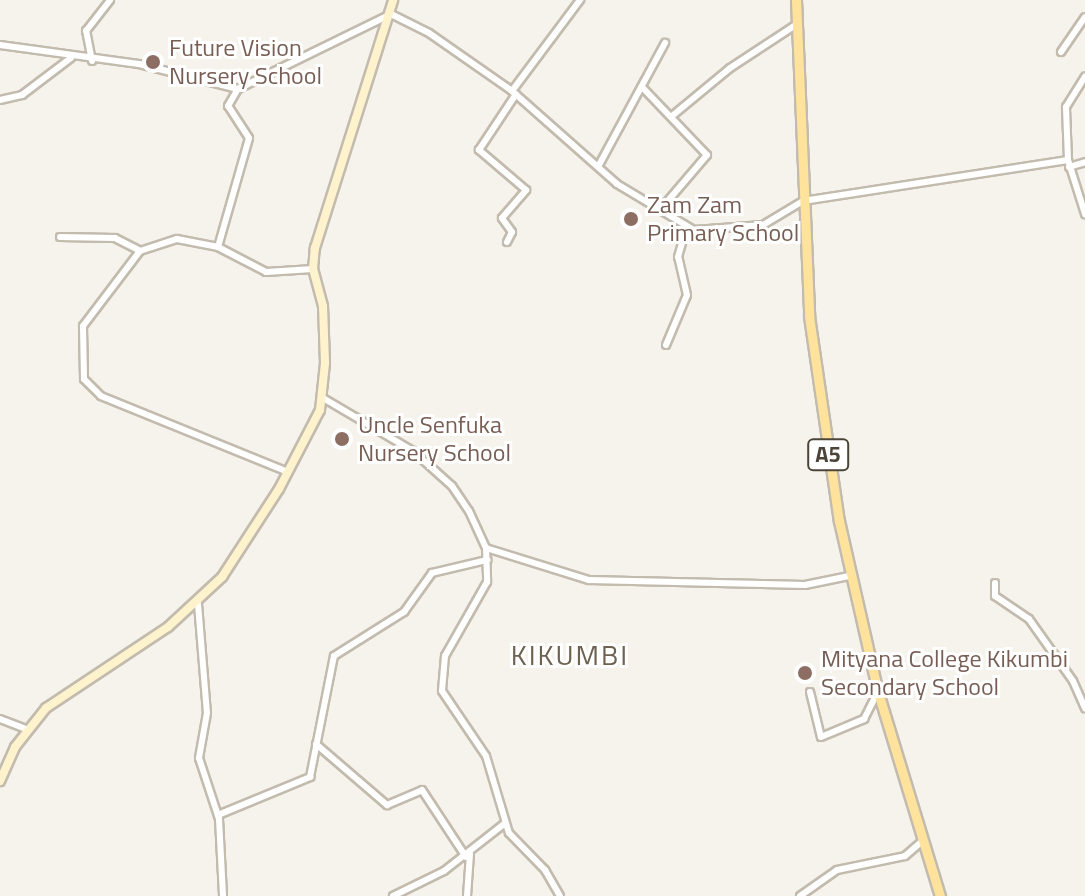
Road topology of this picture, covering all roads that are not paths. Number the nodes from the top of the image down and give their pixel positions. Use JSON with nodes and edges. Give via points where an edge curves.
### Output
{"nodes":[{"id":1,"x":110,"y":0,"type":"edge"},
{"id":2,"x":393,"y":0,"type":"edge"},
{"id":3,"x":580,"y":0,"type":"edge"},
{"id":4,"x":796,"y":0,"type":"edge"},
{"id":5,"x":391,"y":14,"type":"junction"},
{"id":6,"x":1085,"y":17,"type":"edge"},
{"id":7,"x":798,"y":23,"type":"junction"},
{"id":8,"x":665,"y":43,"type":"dead end"},
{"id":9,"x":0,"y":45,"type":"edge"},
{"id":10,"x":1061,"y":52,"type":"dead end"},
{"id":11,"x":71,"y":58,"type":"junction"},
{"id":12,"x":92,"y":61,"type":"junction"},
{"id":13,"x":1085,"y":77,"type":"edge"},
{"id":14,"x":642,"y":87,"type":"junction"},
{"id":15,"x":238,"y":89,"type":"junction"},
{"id":16,"x":514,"y":92,"type":"junction"},
{"id":17,"x":0,"y":100,"type":"edge"},
{"id":18,"x":672,"y":116,"type":"junction"},
{"id":19,"x":1085,"y":162,"type":"edge"},
{"id":20,"x":1068,"y":164,"type":"junction"},
{"id":21,"x":599,"y":165,"type":"junction"},
{"id":22,"x":803,"y":201,"type":"junction"},
{"id":23,"x":660,"y":210,"type":"junction"},
{"id":24,"x":1085,"y":214,"type":"edge"},
{"id":25,"x":686,"y":229,"type":"junction"},
{"id":26,"x":60,"y":237,"type":"dead end"},
{"id":27,"x":507,"y":242,"type":"dead end"},
{"id":28,"x":218,"y":247,"type":"junction"},
{"id":29,"x":140,"y":251,"type":"junction"},
{"id":30,"x":313,"y":269,"type":"junction"},
{"id":31,"x":666,"y":345,"type":"dead end"},
{"id":32,"x":323,"y":398,"type":"junction"},
{"id":33,"x":288,"y":472,"type":"junction"},
{"id":34,"x":486,"y":548,"type":"junction"},
{"id":35,"x":487,"y":560,"type":"junction"},
{"id":36,"x":849,"y":576,"type":"junction"},
{"id":37,"x":995,"y":583,"type":"dead end"},
{"id":38,"x":198,"y":604,"type":"junction"},
{"id":39,"x":810,"y":692,"type":"dead end"},
{"id":40,"x":878,"y":692,"type":"junction"},
{"id":41,"x":1085,"y":708,"type":"edge"},
{"id":42,"x":0,"y":719,"type":"edge"},
{"id":43,"x":28,"y":730,"type":"junction"},
{"id":44,"x":316,"y":743,"type":"junction"},
{"id":45,"x":0,"y":781,"type":"edge"},
{"id":46,"x":218,"y":815,"type":"junction"},
{"id":47,"x":504,"y":824,"type":"junction"},
{"id":48,"x":922,"y":841,"type":"junction"},
{"id":49,"x":468,"y":856,"type":"junction"},
{"id":50,"x":223,"y":896,"type":"edge"},
{"id":51,"x":393,"y":896,"type":"edge"},
{"id":52,"x":467,"y":896,"type":"edge"},
{"id":53,"x":560,"y":896,"type":"edge"},
{"id":54,"x":800,"y":896,"type":"edge"},
{"id":55,"x":940,"y":896,"type":"edge"}],
"edges":[{"from":1,"to":12,"type":"street","via":[[86,31]]},
{"from":2,"to":5,"type":"street"},
{"from":3,"to":16,"type":"street"},
{"from":4,"to":7,"type":"main road","number":"A5"},
{"from":5,"to":15,"type":"street"},
{"from":5,"to":16,"type":"street","via":[[429,33]]},
{"from":5,"to":30,"type":"street","via":[[361,92]]},
{"from":6,"to":10,"type":"street"},
{"from":7,"to":18,"type":"street","via":[[730,68]]},
{"from":7,"to":22,"type":"main road","number":"A5"},
{"from":8,"to":14,"type":"street"},
{"from":9,"to":11,"type":"street"},
{"from":11,"to":12,"type":"street"},
{"from":11,"to":17,"type":"street","via":[[22,95]]},
{"from":12,"to":15,"type":"street","via":[[139,64]]},
{"from":13,"to":20,"type":"street","via":[[1066,107]]},
{"from":14,"to":18,"type":"street"},
{"from":14,"to":21,"type":"street"},
{"from":15,"to":28,"type":"street","via":[[228,106],[249,138]]},
{"from":16,"to":21,"type":"street"},
{"from":16,"to":27,"type":"street","via":[[479,150],[526,190],[502,218],[512,232]]},
{"from":18,"to":23,"type":"street","via":[[706,159],[678,183]]},
{"from":19,"to":20,"type":"street"},
{"from":20,"to":22,"type":"street"},
{"from":20,"to":24,"type":"street"},
{"from":21,"to":23,"type":"street","via":[[617,184]]},
{"from":22,"to":25,"type":"street","via":[[763,225]]},
{"from":22,"to":36,"type":"main road","number":"A5","via":[[809,316]]},
{"from":23,"to":25,"type":"street"},
{"from":25,"to":31,"type":"street","via":[[678,257],[687,295]]},
{"from":26,"to":29,"type":"street","via":[[115,238]]},
{"from":28,"to":29,"type":"street","via":[[186,238]]},
{"from":28,"to":30,"type":"street","via":[[266,272]]},
{"from":29,"to":33,"type":"street","via":[[85,320],[84,379],[101,396]]},
{"from":30,"to":32,"type":"street","via":[[323,306]]},
{"from":32,"to":33,"type":"street"},
{"from":32,"to":34,"type":"street","via":[[384,431],[435,469],[469,511]]},
{"from":33,"to":38,"type":"street","via":[[222,577]]},
{"from":34,"to":35,"type":"street"},
{"from":34,"to":36,"type":"street","via":[[589,580],[805,585]]},
{"from":35,"to":44,"type":"street","via":[[432,573],[404,612],[334,656]]},
{"from":35,"to":47,"type":"street","via":[[482,596],[445,656],[440,680],[449,707],[486,756]]},
{"from":36,"to":40,"type":"main road","number":"A5"},
{"from":37,"to":41,"type":"street","via":[[995,596],[1029,619],[1073,681]]},
{"from":38,"to":43,"type":"street","via":[[67,691]]},
{"from":38,"to":46,"type":"street","via":[[207,713],[199,758]]},
{"from":39,"to":40,"type":"street","via":[[821,737],[864,719]]},
{"from":40,"to":48,"type":"main road","number":"A5"},
{"from":42,"to":43,"type":"street"},
{"from":43,"to":45,"type":"street"},
{"from":44,"to":46,"type":"street","via":[[307,780]]},
{"from":44,"to":49,"type":"street","via":[[387,805],[422,790]]},
{"from":46,"to":50,"type":"street"},
{"from":47,"to":49,"type":"street"},
{"from":47,"to":53,"type":"street","via":[[554,881]]},
{"from":48,"to":54,"type":"street","via":[[905,856],[837,870]]},
{"from":48,"to":55,"type":"main road","number":"A5"},
{"from":49,"to":51,"type":"street"},
{"from":49,"to":52,"type":"street"}]}
